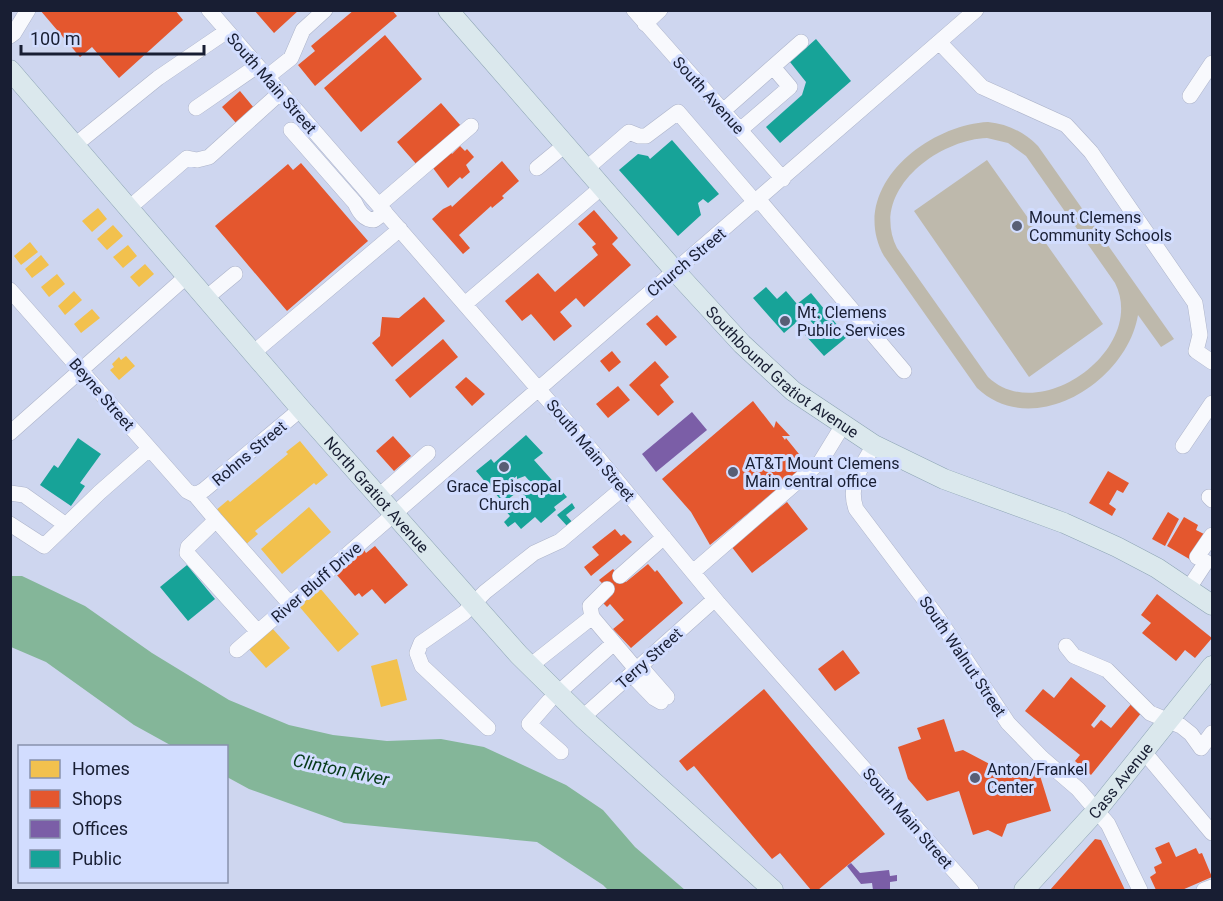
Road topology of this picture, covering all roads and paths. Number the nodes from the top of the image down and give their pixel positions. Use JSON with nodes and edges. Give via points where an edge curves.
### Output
{"nodes":[{"id":1,"x":28,"y":10,"type":"edge"},
{"id":2,"x":209,"y":10,"type":"edge"},
{"id":3,"x":325,"y":10,"type":"edge"},
{"id":4,"x":448,"y":10,"type":"edge"},
{"id":5,"x":634,"y":10,"type":"edge"},
{"id":6,"x":660,"y":10,"type":"edge"},
{"id":7,"x":976,"y":10,"type":"edge"},
{"id":8,"x":645,"y":24,"type":"junction"},
{"id":9,"x":227,"y":32,"type":"junction"},
{"id":10,"x":10,"y":36,"type":"edge"},
{"id":11,"x":801,"y":42,"type":"dead end"},
{"id":12,"x":940,"y":43,"type":"junction"},
{"id":13,"x":1212,"y":63,"type":"edge"},
{"id":14,"x":773,"y":67,"type":"junction"},
{"id":15,"x":10,"y":70,"type":"edge"},
{"id":16,"x":262,"y":71,"type":"junction"},
{"id":17,"x":280,"y":92,"type":"junction"},
{"id":18,"x":1190,"y":96,"type":"dead end"},
{"id":19,"x":196,"y":108,"type":"dead end"},
{"id":20,"x":723,"y":111,"type":"junction"},
{"id":21,"x":304,"y":119,"type":"junction"},
{"id":22,"x":471,"y":126,"type":"dead end"},
{"id":23,"x":740,"y":130,"type":"junction"},
{"id":24,"x":75,"y":145,"type":"junction"},
{"id":25,"x":565,"y":145,"type":"junction"},
{"id":26,"x":537,"y":168,"type":"dead end"},
{"id":27,"x":586,"y":169,"type":"junction"},
{"id":28,"x":783,"y":179,"type":"junction"},
{"id":29,"x":602,"y":187,"type":"junction"},
{"id":30,"x":757,"y":201,"type":"junction"},
{"id":31,"x":129,"y":208,"type":"junction"},
{"id":32,"x":382,"y":208,"type":"junction"},
{"id":33,"x":400,"y":229,"type":"junction"},
{"id":34,"x":675,"y":271,"type":"junction"},
{"id":35,"x":235,"y":274,"type":"dead end"},
{"id":36,"x":187,"y":276,"type":"junction"},
{"id":37,"x":10,"y":290,"type":"edge"},
{"id":38,"x":206,"y":298,"type":"junction"},
{"id":39,"x":465,"y":304,"type":"junction"},
{"id":40,"x":253,"y":353,"type":"junction"},
{"id":41,"x":1212,"y":362,"type":"edge"},
{"id":42,"x":80,"y":370,"type":"junction"},
{"id":43,"x":904,"y":371,"type":"dead end"},
{"id":44,"x":539,"y":388,"type":"junction"},
{"id":45,"x":1212,"y":403,"type":"edge"},
{"id":46,"x":301,"y":409,"type":"junction"},
{"id":47,"x":843,"y":425,"type":"junction"},
{"id":48,"x":10,"y":433,"type":"edge"},
{"id":49,"x":874,"y":445,"type":"junction"},
{"id":50,"x":1184,"y":446,"type":"dead end"},
{"id":51,"x":149,"y":449,"type":"junction"},
{"id":52,"x":428,"y":453,"type":"dead end"},
{"id":53,"x":623,"y":488,"type":"junction"},
{"id":54,"x":10,"y":493,"type":"edge"},
{"id":55,"x":195,"y":495,"type":"junction"},
{"id":56,"x":379,"y":496,"type":"junction"},
{"id":57,"x":394,"y":514,"type":"junction"},
{"id":58,"x":216,"y":520,"type":"junction"},
{"id":59,"x":10,"y":524,"type":"edge"},
{"id":60,"x":66,"y":525,"type":"junction"},
{"id":61,"x":1212,"y":535,"type":"edge"},
{"id":62,"x":664,"y":537,"type":"junction"},
{"id":63,"x":693,"y":572,"type":"junction"},
{"id":64,"x":620,"y":576,"type":"dead end"},
{"id":65,"x":607,"y":588,"type":"dead end"},
{"id":66,"x":1189,"y":588,"type":"junction"},
{"id":67,"x":715,"y":599,"type":"junction"},
{"id":68,"x":290,"y":604,"type":"junction"},
{"id":69,"x":474,"y":604,"type":"junction"},
{"id":70,"x":1212,"y":605,"type":"edge"},
{"id":71,"x":592,"y":617,"type":"junction"},
{"id":72,"x":258,"y":632,"type":"junction"},
{"id":73,"x":614,"y":643,"type":"junction"},
{"id":74,"x":1066,"y":646,"type":"dead end"},
{"id":75,"x":237,"y":650,"type":"dead end"},
{"id":76,"x":530,"y":666,"type":"junction"},
{"id":77,"x":1212,"y":666,"type":"edge"},
{"id":78,"x":636,"y":670,"type":"junction"},
{"id":79,"x":558,"y":693,"type":"junction"},
{"id":80,"x":664,"y":700,"type":"dead end"},
{"id":81,"x":583,"y":717,"type":"junction"},
{"id":82,"x":1169,"y":723,"type":"junction"},
{"id":83,"x":488,"y":728,"type":"dead end"},
{"id":84,"x":1212,"y":733,"type":"edge"},
{"id":85,"x":561,"y":752,"type":"dead end"},
{"id":86,"x":1207,"y":752,"type":"edge"},
{"id":87,"x":1144,"y":753,"type":"junction"},
{"id":88,"x":1097,"y":810,"type":"junction"},
{"id":89,"x":1212,"y":833,"type":"edge"},
{"id":90,"x":1212,"y":887,"type":"edge"},
{"id":91,"x":773,"y":891,"type":"edge"},
{"id":92,"x":971,"y":891,"type":"edge"},
{"id":93,"x":1024,"y":891,"type":"edge"},
{"id":94,"x":1140,"y":891,"type":"edge"},
{"id":95,"x":1204,"y":891,"type":"edge"}],
"edges":[{"from":1,"to":10,"type":"street"},
{"from":2,"to":9,"type":"street","name":"South Main Street"},
{"from":3,"to":16,"type":"street","via":[[303,30],[291,58]]},
{"from":4,"to":25,"type":"main road","name":"Southbound Gratiot Avenue"},
{"from":5,"to":8,"type":"street","name":"South Avenue"},
{"from":6,"to":8,"type":"street"},
{"from":7,"to":12,"type":"street","name":"Church Street"},
{"from":8,"to":20,"type":"street","name":"South Avenue"},
{"from":9,"to":16,"type":"street","name":"South Main Street"},
{"from":9,"to":24,"type":"street","via":[[158,78]]},
{"from":11,"to":14,"type":"street"},
{"from":12,"to":28,"type":"street","name":"Church Street"},
{"from":12,"to":41,"type":"street","via":[[982,87],[1066,125],[1091,152],[1196,303],[1200,335],[1196,351]]},
{"from":13,"to":18,"type":"street"},
{"from":14,"to":20,"type":"street"},
{"from":14,"to":23,"type":"street","via":[[790,87]]},
{"from":15,"to":24,"type":"main road","name":"North Gratiot Avenue"},
{"from":16,"to":17,"type":"street","name":"South Main Street"},
{"from":16,"to":19,"type":"street"},
{"from":17,"to":21,"type":"street","name":"South Main Street"},
{"from":17,"to":31,"type":"street","via":[[209,157],[187,158]]},
{"from":20,"to":23,"type":"street","name":"South Avenue"},
{"from":21,"to":32,"type":"street","name":"South Main Street"},
{"from":21,"to":32,"type":"street","via":[[287,133],[363,216],[374,220]]},
{"from":22,"to":32,"type":"street"},
{"from":23,"to":28,"type":"street","name":"South Avenue"},
{"from":24,"to":31,"type":"main road","name":"North Gratiot Avenue"},
{"from":25,"to":26,"type":"street"},
{"from":25,"to":27,"type":"main road","name":"Southbound Gratiot Avenue"},
{"from":27,"to":29,"type":"main road","name":"Southbound Gratiot Avenue"},
{"from":27,"to":30,"type":"street","via":[[629,132],[646,135],[678,112]]},
{"from":28,"to":30,"type":"street","name":"Church Street"},
{"from":29,"to":34,"type":"main road","name":"Southbound Gratiot Avenue"},
{"from":29,"to":39,"type":"street"},
{"from":30,"to":34,"type":"street","name":"Church Street"},
{"from":30,"to":43,"type":"street"},
{"from":31,"to":36,"type":"main road","name":"North Gratiot Avenue"},
{"from":32,"to":33,"type":"street","name":"South Main Street"},
{"from":33,"to":39,"type":"street","name":"South Main Street"},
{"from":33,"to":40,"type":"street"},
{"from":34,"to":44,"type":"street","name":"Church Street"},
{"from":34,"to":47,"type":"main road","name":"Southbound Gratiot Avenue","via":[[766,367]]},
{"from":35,"to":38,"type":"street"},
{"from":36,"to":38,"type":"main road","name":"North Gratiot Avenue"},
{"from":36,"to":42,"type":"street"},
{"from":37,"to":42,"type":"street","name":"Beyne Street"},
{"from":38,"to":40,"type":"main road","name":"North Gratiot Avenue"},
{"from":39,"to":44,"type":"street","name":"South Main Street"},
{"from":40,"to":46,"type":"main road","name":"North Gratiot Avenue"},
{"from":42,"to":48,"type":"street"},
{"from":42,"to":51,"type":"street","name":"Beyne Street"},
{"from":44,"to":53,"type":"street","name":"South Main Street"},
{"from":44,"to":57,"type":"street","name":"Church Street"},
{"from":45,"to":50,"type":"street"},
{"from":46,"to":55,"type":"street","name":"Rohns Street"},
{"from":46,"to":56,"type":"main road","name":"North Gratiot Avenue"},
{"from":47,"to":49,"type":"main road","name":"Southbound Gratiot Avenue"},
{"from":47,"to":63,"type":"street","via":[[821,461]]},
{"from":49,"to":66,"type":"main road","name":"Southbound Gratiot Avenue","via":[[944,478],[1064,523]]},
{"from":49,"to":88,"type":"street","name":"South Walnut Street","via":[[853,482],[853,501],[860,514],[936,615],[1008,723]]},
{"from":51,"to":55,"type":"street","name":"Beyne Street"},
{"from":51,"to":60,"type":"street"},
{"from":52,"to":56,"type":"street"},
{"from":53,"to":62,"type":"street","name":"South Main Street"},
{"from":53,"to":69,"type":"street","via":[[560,541],[534,553]]},
{"from":54,"to":60,"type":"street","via":[[24,495]]},
{"from":55,"to":58,"type":"street","name":"Beyne Street"},
{"from":56,"to":57,"type":"main road","name":"North Gratiot Avenue"},
{"from":57,"to":68,"type":"street","name":"River Bluff Drive"},
{"from":57,"to":69,"type":"main road","name":"North Gratiot Avenue"},
{"from":58,"to":68,"type":"street","name":"Beyne Street"},
{"from":58,"to":72,"type":"street","via":[[188,547],[187,553]]},
{"from":59,"to":60,"type":"street","via":[[44,546]]},
{"from":61,"to":66,"type":"street","via":[[1197,557],[1206,562]]},
{"from":62,"to":63,"type":"street","name":"South Main Street"},
{"from":62,"to":64,"type":"street"},
{"from":63,"to":67,"type":"street","name":"South Main Street"},
{"from":65,"to":71,"type":"street","via":[[590,606]]},
{"from":66,"to":70,"type":"main road","name":"Southbound Gratiot Avenue"},
{"from":67,"to":78,"type":"street","name":"Terry Street"},
{"from":67,"to":92,"type":"street","name":"South Main Street"},
{"from":68,"to":72,"type":"street","name":"River Bluff Drive"},
{"from":69,"to":76,"type":"main road","name":"North Gratiot Avenue"},
{"from":69,"to":83,"type":"street","via":[[421,643],[417,653],[422,666]]},
{"from":71,"to":73,"type":"street"},
{"from":71,"to":76,"type":"street"},
{"from":72,"to":75,"type":"street","name":"River Bluff Drive"},
{"from":73,"to":78,"type":"street"},
{"from":73,"to":79,"type":"street"},
{"from":74,"to":82,"type":"street","via":[[1074,656],[1107,670],[1150,713]]},
{"from":76,"to":79,"type":"main road","name":"North Gratiot Avenue"},
{"from":77,"to":82,"type":"main road","name":"Cass Avenue"},
{"from":78,"to":80,"type":"street"},
{"from":78,"to":81,"type":"street","name":"Terry Street"},
{"from":79,"to":81,"type":"main road","name":"North Gratiot Avenue"},
{"from":79,"to":85,"type":"street","via":[[529,724]]},
{"from":81,"to":91,"type":"main road","name":"North Gratiot Avenue"},
{"from":82,"to":86,"type":"street","via":[[1181,726]]},
{"from":82,"to":87,"type":"main road","name":"Cass Avenue"},
{"from":84,"to":86,"type":"street"},
{"from":87,"to":88,"type":"main road","name":"Cass Avenue"},
{"from":87,"to":89,"type":"street"},
{"from":88,"to":93,"type":"main road","name":"Cass Avenue"},
{"from":88,"to":94,"type":"street","name":"South Walnut Street","via":[[1108,824]]},
{"from":90,"to":95,"type":"street"}]}
